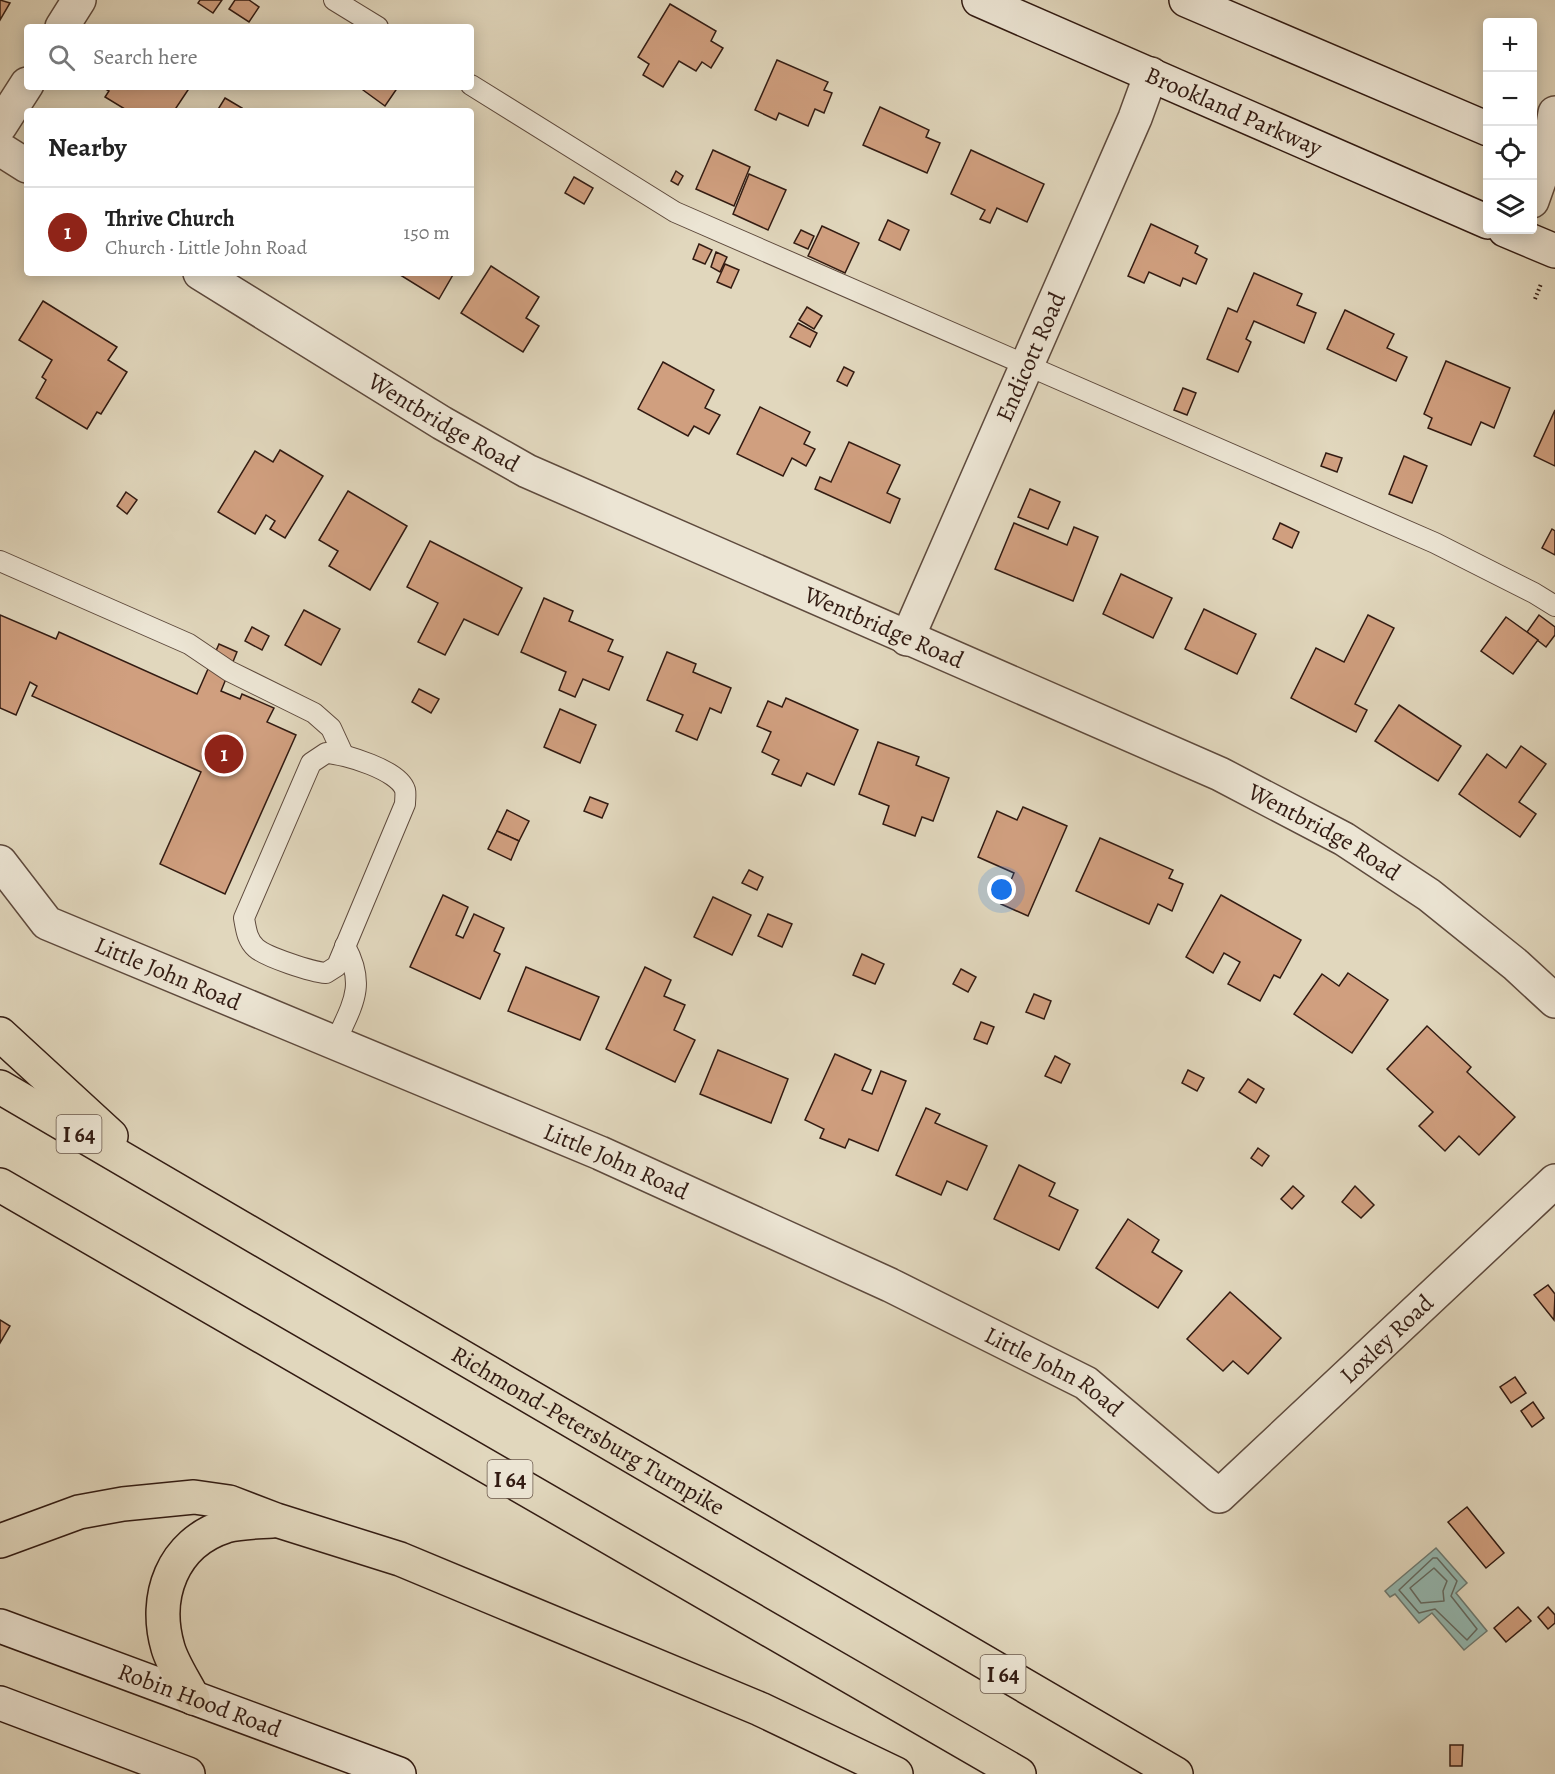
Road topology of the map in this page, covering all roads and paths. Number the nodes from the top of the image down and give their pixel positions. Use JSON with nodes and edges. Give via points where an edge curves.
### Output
{"nodes":[{"id":1,"x":79,"y":0,"type":"edge"},
{"id":2,"x":334,"y":0,"type":"edge"},
{"id":3,"x":979,"y":0,"type":"edge"},
{"id":4,"x":1186,"y":0,"type":"edge"},
{"id":5,"x":65,"y":24,"type":"edge"},
{"id":6,"x":373,"y":24,"type":"edge"},
{"id":7,"x":1152,"y":74,"type":"junction"},
{"id":8,"x":474,"y":88,"type":"edge"},
{"id":9,"x":24,"y":89,"type":"edge"},
{"id":10,"x":1555,"y":114,"type":"edge"},
{"id":11,"x":0,"y":126,"type":"edge"},
{"id":12,"x":1483,"y":127,"type":"edge"},
{"id":13,"x":0,"y":149,"type":"edge"},
{"id":14,"x":1545,"y":154,"type":"edge"},
{"id":15,"x":24,"y":164,"type":"edge"},
{"id":16,"x":1537,"y":185,"type":"edge"},
{"id":17,"x":1483,"y":220,"type":"edge"},
{"id":18,"x":1518,"y":234,"type":"edge"},
{"id":19,"x":1550,"y":263,"type":"edge"},
{"id":20,"x":205,"y":276,"type":"edge"},
{"id":21,"x":1535,"y":299,"type":"dead end"},
{"id":22,"x":1028,"y":364,"type":"junction"},
{"id":23,"x":0,"y":561,"type":"edge"},
{"id":24,"x":1555,"y":606,"type":"edge"},
{"id":25,"x":907,"y":639,"type":"junction"},
{"id":26,"x":343,"y":754,"type":"junction"},
{"id":27,"x":0,"y":862,"type":"edge"},
{"id":28,"x":345,"y":946,"type":"junction"},
{"id":29,"x":1555,"y":1001,"type":"edge"},
{"id":30,"x":0,"y":1034,"type":"edge"},
{"id":31,"x":335,"y":1043,"type":"junction"},
{"id":32,"x":0,"y":1087,"type":"edge"},
{"id":33,"x":158,"y":1180,"type":"junction"},
{"id":34,"x":1555,"y":1181,"type":"edge"},
{"id":35,"x":0,"y":1185,"type":"edge"},
{"id":36,"x":1219,"y":1497,"type":"joint"},
{"id":37,"x":276,"y":1520,"type":"junction"},
{"id":38,"x":0,"y":1541,"type":"edge"},
{"id":39,"x":0,"y":1626,"type":"edge"},
{"id":40,"x":193,"y":1698,"type":"junction"},
{"id":41,"x":0,"y":1703,"type":"edge"},
{"id":42,"x":188,"y":1774,"type":"edge"},
{"id":43,"x":399,"y":1774,"type":"edge"},
{"id":44,"x":896,"y":1774,"type":"edge"},
{"id":45,"x":1019,"y":1774,"type":"edge"},
{"id":46,"x":1176,"y":1774,"type":"edge"}],
"edges":[{"from":1,"to":5,"type":"street"},
{"from":2,"to":6,"type":"lane"},
{"from":3,"to":7,"type":"street","name":"Brookland Parkway"},
{"from":4,"to":12,"type":"street"},
{"from":7,"to":17,"type":"street","name":"Brookland Parkway"},
{"from":7,"to":22,"type":"street","name":"Endicott Road"},
{"from":8,"to":22,"type":"lane","via":[[675,212]]},
{"from":9,"to":11,"type":"street"},
{"from":10,"to":14,"type":"street"},
{"from":13,"to":15,"type":"street"},
{"from":14,"to":16,"type":"street"},
{"from":18,"to":19,"type":"street"},
{"from":19,"to":21,"type":"path"},
{"from":20,"to":25,"type":"street","name":"Wentbridge Road","via":[[527,471]]},
{"from":22,"to":24,"type":"lane","via":[[1435,543]]},
{"from":22,"to":25,"type":"street","name":"Endicott Road"},
{"from":23,"to":26,"type":"lane","via":[[189,644],[230,671],[314,713],[331,728]]},
{"from":25,"to":29,"type":"street","name":"Wentbridge Road","via":[[1220,774],[1344,839],[1429,896]]},
{"from":26,"to":28,"type":"lane","via":[[396,777],[405,790],[405,804]]},
{"from":26,"to":28,"type":"lane","via":[[326,753],[310,763],[244,918],[246,934],[257,948],[312,972],[326,973],[337,966]]},
{"from":27,"to":31,"type":"street","name":"Little John Road","via":[[47,923]]},
{"from":28,"to":31,"type":"lane","via":[[358,978],[356,996]]},
{"from":30,"to":33,"type":"highway"},
{"from":31,"to":36,"type":"street","name":"Little John Road","via":[[630,1167],[890,1285],[1086,1383]]},
{"from":32,"to":33,"type":"highway","name":"Richmond-Petersburg Turnpike","number":"I 64"},
{"from":33,"to":46,"type":"highway","name":"Richmond-Petersburg Turnpike","number":"I 64"},
{"from":34,"to":36,"type":"street","name":"Loxley Road"},
{"from":35,"to":45,"type":"highway","number":"I 64"},
{"from":37,"to":38,"type":"highway","via":[[229,1502],[159,1498],[79,1512]]},
{"from":37,"to":40,"type":"highway","via":[[227,1526],[185,1550],[172,1567],[165,1588],[163,1617],[169,1650]]},
{"from":37,"to":44,"type":"highway","via":[[400,1560],[760,1709]]},
{"from":39,"to":40,"type":"street","name":"Robin Hood Road"},
{"from":40,"to":43,"type":"street","name":"Robin Hood Road"},
{"from":41,"to":42,"type":"street"}]}
